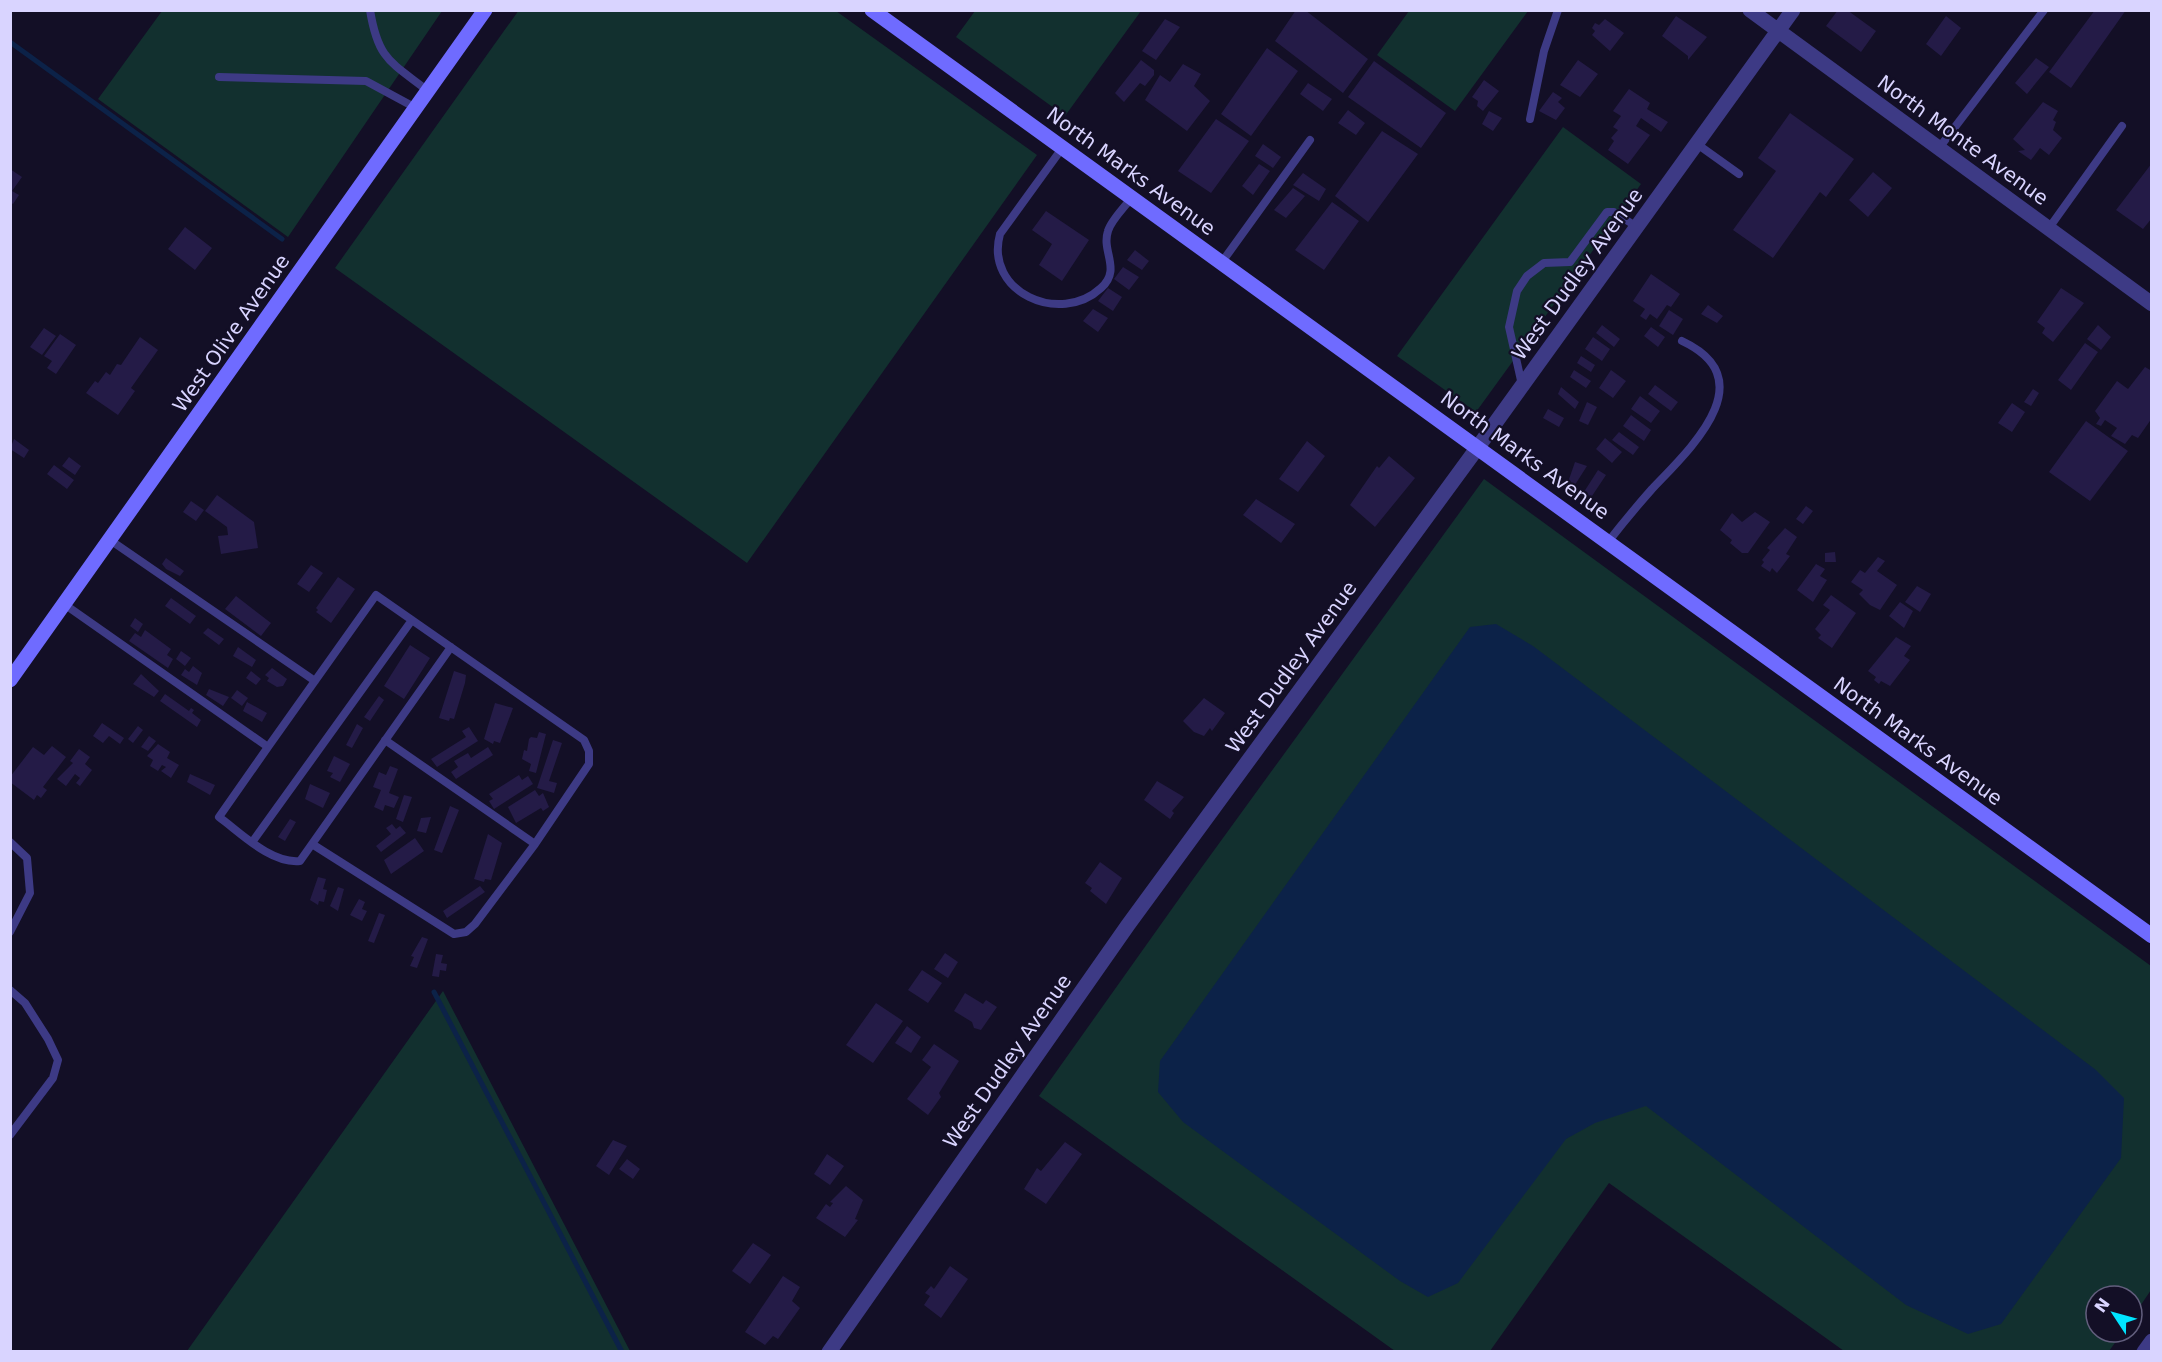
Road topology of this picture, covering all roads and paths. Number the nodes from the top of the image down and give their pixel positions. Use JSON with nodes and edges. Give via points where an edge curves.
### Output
{"nodes":[{"id":1,"x":370,"y":10,"type":"edge"},
{"id":2,"x":485,"y":10,"type":"edge"},
{"id":3,"x":872,"y":10,"type":"edge"},
{"id":4,"x":1558,"y":10,"type":"edge"},
{"id":5,"x":1750,"y":10,"type":"edge"},
{"id":6,"x":1793,"y":10,"type":"edge"},
{"id":7,"x":2044,"y":10,"type":"edge"},
{"id":8,"x":1778,"y":30,"type":"junction"},
{"id":9,"x":219,"y":77,"type":"dead end"},
{"id":10,"x":428,"y":91,"type":"junction"},
{"id":11,"x":416,"y":108,"type":"junction"},
{"id":12,"x":1530,"y":119,"type":"dead end"},
{"id":13,"x":2122,"y":126,"type":"dead end"},
{"id":14,"x":1310,"y":140,"type":"dead end"},
{"id":15,"x":1697,"y":144,"type":"junction"},
{"id":16,"x":1063,"y":147,"type":"junction"},
{"id":17,"x":1939,"y":148,"type":"junction"},
{"id":18,"x":1739,"y":174,"type":"dead end"},
{"id":19,"x":1132,"y":197,"type":"junction"},
{"id":20,"x":1637,"y":227,"type":"junction"},
{"id":21,"x":2049,"y":228,"type":"junction"},
{"id":22,"x":1222,"y":262,"type":"junction"},
{"id":23,"x":2151,"y":304,"type":"edge"},
{"id":24,"x":1682,"y":341,"type":"dead end"},
{"id":25,"x":1523,"y":386,"type":"junction"},
{"id":26,"x":1478,"y":447,"type":"junction"},
{"id":27,"x":110,"y":540,"type":"junction"},
{"id":28,"x":1608,"y":542,"type":"junction"},
{"id":29,"x":64,"y":604,"type":"junction"},
{"id":30,"x":412,"y":620,"type":"junction"},
{"id":31,"x":451,"y":647,"type":"junction"},
{"id":32,"x":10,"y":680,"type":"edge"},
{"id":33,"x":315,"y":681,"type":"junction"},
{"id":34,"x":385,"y":740,"type":"junction"},
{"id":35,"x":268,"y":747,"type":"junction"},
{"id":36,"x":253,"y":841,"type":"junction"},
{"id":37,"x":10,"y":842,"type":"edge"},
{"id":38,"x":312,"y":844,"type":"junction"},
{"id":39,"x":535,"y":844,"type":"junction"},
{"id":40,"x":10,"y":932,"type":"edge"},
{"id":41,"x":2151,"y":936,"type":"edge"},
{"id":42,"x":10,"y":990,"type":"edge"},
{"id":43,"x":10,"y":1135,"type":"edge"},
{"id":44,"x":2151,"y":1341,"type":"edge"},
{"id":45,"x":829,"y":1352,"type":"edge"},
{"id":46,"x":2144,"y":1352,"type":"edge"}],
"edges":[{"from":1,"to":10,"type":"lane","via":[[375,40],[386,57]]},
{"from":2,"to":10,"type":"main road","name":"West Olive Avenue"},
{"from":3,"to":16,"type":"main road","name":"North Marks Avenue"},
{"from":4,"to":12,"type":"lane","via":[[1544,51]]},
{"from":5,"to":8,"type":"street","name":"North Monte Avenue"},
{"from":6,"to":8,"type":"street","name":"West Dudley Avenue"},
{"from":7,"to":17,"type":"lane"},
{"from":8,"to":15,"type":"street","name":"West Dudley Avenue"},
{"from":8,"to":17,"type":"street","name":"North Monte Avenue"},
{"from":9,"to":11,"type":"lane","via":[[366,81]]},
{"from":10,"to":11,"type":"main road","name":"West Olive Avenue"},
{"from":11,"to":27,"type":"main road","name":"West Olive Avenue"},
{"from":13,"to":21,"type":"lane"},
{"from":14,"to":22,"type":"lane"},
{"from":15,"to":18,"type":"lane"},
{"from":15,"to":20,"type":"street","name":"West Dudley Avenue"},
{"from":16,"to":19,"type":"main road","name":"North Marks Avenue"},
{"from":16,"to":19,"type":"lane","via":[[1000,234],[997,262],[1014,286],[1052,305],[1068,304],[1101,288],[1112,262],[1107,248],[1108,231]]},
{"from":17,"to":21,"type":"street","name":"North Monte Avenue"},
{"from":19,"to":22,"type":"main road","name":"North Marks Avenue"},
{"from":20,"to":25,"type":"street","name":"West Dudley Avenue"},
{"from":20,"to":25,"type":"lane","via":[[1614,212],[1607,212],[1570,262],[1544,263],[1527,276],[1517,291],[1509,327]]},
{"from":21,"to":23,"type":"street","name":"North Monte Avenue"},
{"from":22,"to":26,"type":"main road","name":"North Marks Avenue"},
{"from":24,"to":28,"type":"lane","via":[[1703,354],[1717,370],[1719,387],[1712,418]]},
{"from":25,"to":26,"type":"street","name":"West Dudley Avenue"},
{"from":26,"to":28,"type":"main road","name":"North Marks Avenue"},
{"from":26,"to":45,"type":"street","name":"West Dudley Avenue","via":[[1128,925]]},
{"from":27,"to":29,"type":"main road","name":"West Olive Avenue"},
{"from":27,"to":33,"type":"lane"},
{"from":28,"to":41,"type":"main road","name":"North Marks Avenue"},
{"from":29,"to":32,"type":"main road","name":"West Olive Avenue"},
{"from":29,"to":35,"type":"lane"},
{"from":30,"to":31,"type":"lane"},
{"from":30,"to":33,"type":"lane","via":[[376,595]]},
{"from":30,"to":36,"type":"lane"},
{"from":31,"to":34,"type":"lane"},
{"from":31,"to":39,"type":"lane","via":[[584,740],[589,751],[589,764]]},
{"from":33,"to":35,"type":"lane"},
{"from":34,"to":38,"type":"lane"},
{"from":34,"to":39,"type":"lane"},
{"from":35,"to":36,"type":"lane","via":[[219,817]]},
{"from":36,"to":38,"type":"lane","via":[[278,859],[290,862],[300,861]]},
{"from":37,"to":40,"type":"lane","via":[[27,858],[30,893]]},
{"from":38,"to":39,"type":"lane","via":[[454,934],[466,932],[475,924]]},
{"from":42,"to":43,"type":"lane","via":[[25,1003],[58,1060],[53,1078]]},
{"from":44,"to":46,"type":"street"}]}
